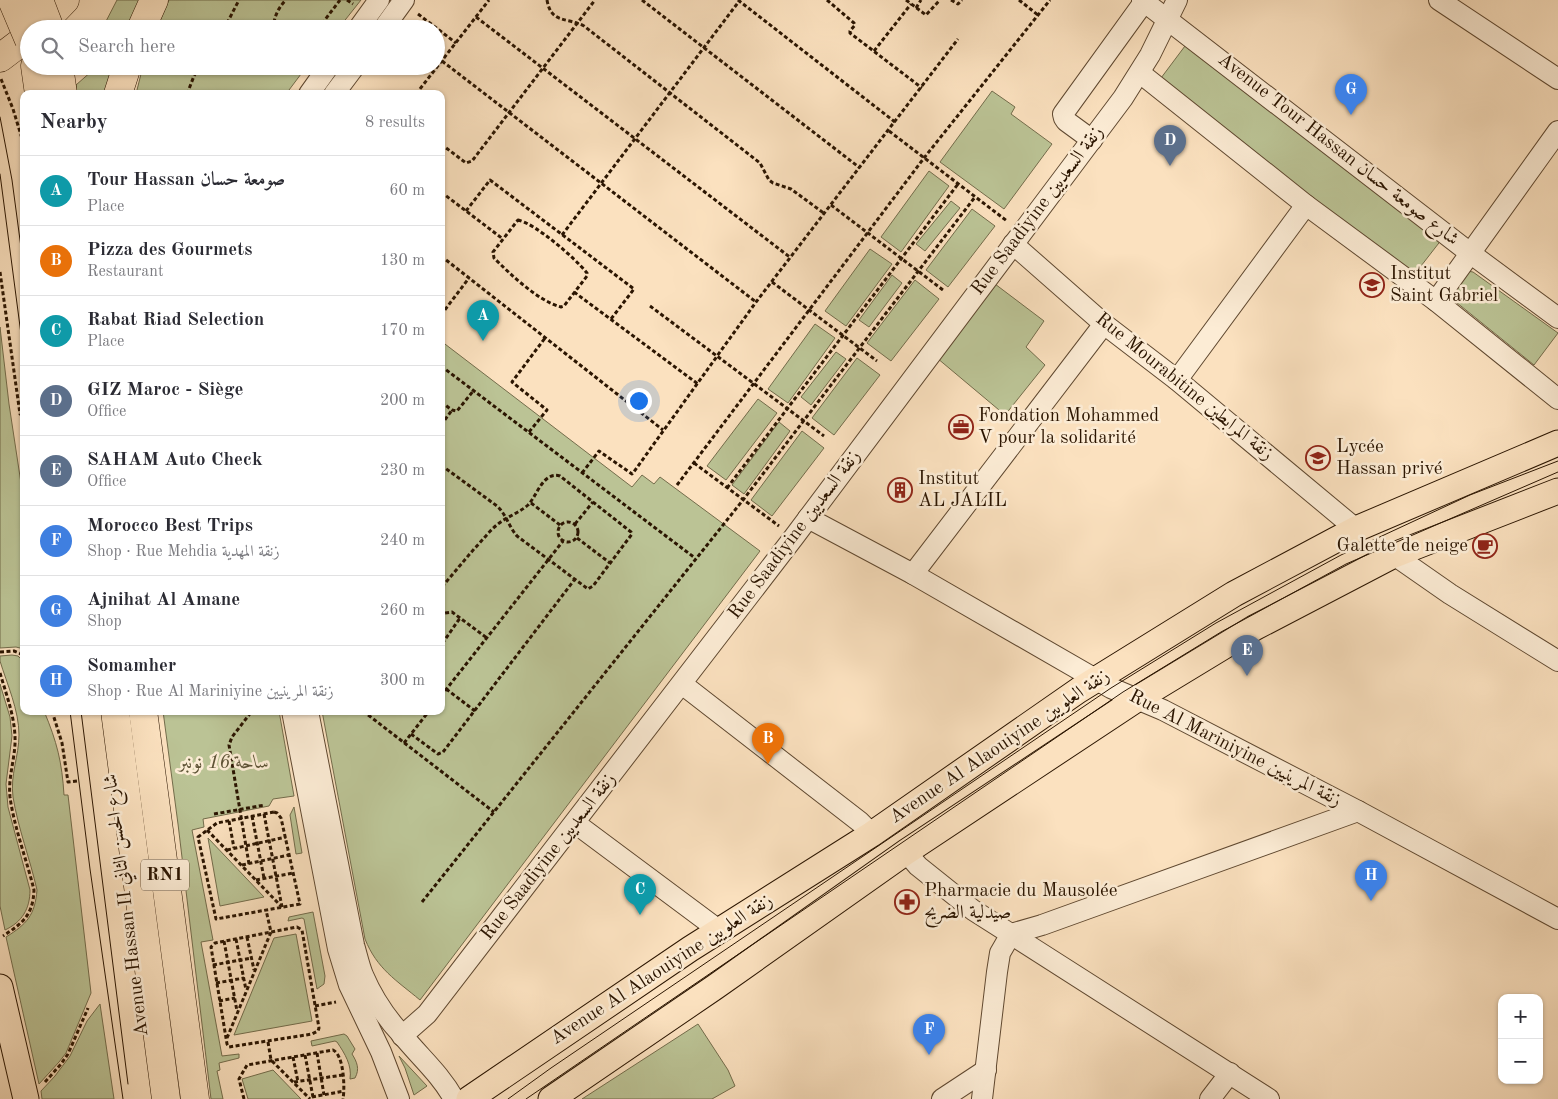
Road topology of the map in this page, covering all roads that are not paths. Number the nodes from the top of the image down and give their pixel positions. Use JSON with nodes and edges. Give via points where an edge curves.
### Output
{"nodes":[{"id":1,"x":12,"y":0,"type":"edge"},
{"id":2,"x":39,"y":0,"type":"edge"},
{"id":3,"x":65,"y":0,"type":"edge"},
{"id":4,"x":154,"y":0,"type":"edge"},
{"id":5,"x":380,"y":0,"type":"edge"},
{"id":6,"x":1177,"y":0,"type":"edge"},
{"id":7,"x":1439,"y":0,"type":"edge"},
{"id":8,"x":1143,"y":1,"type":"edge"},
{"id":9,"x":411,"y":7,"type":"edge"},
{"id":10,"x":1168,"y":19,"type":"junction"},
{"id":11,"x":21,"y":20,"type":"edge"},
{"id":12,"x":46,"y":20,"type":"edge"},
{"id":13,"x":47,"y":20,"type":"edge"},
{"id":14,"x":145,"y":20,"type":"edge"},
{"id":15,"x":365,"y":20,"type":"edge"},
{"id":16,"x":394,"y":20,"type":"edge"},
{"id":17,"x":20,"y":44,"type":"edge"},
{"id":18,"x":0,"y":58,"type":"edge"},
{"id":19,"x":1140,"y":73,"type":"junction"},
{"id":20,"x":36,"y":75,"type":"edge"},
{"id":21,"x":60,"y":75,"type":"edge"},
{"id":22,"x":124,"y":75,"type":"edge"},
{"id":23,"x":318,"y":75,"type":"edge"},
{"id":24,"x":348,"y":75,"type":"edge"},
{"id":25,"x":1558,"y":79,"type":"edge"},
{"id":26,"x":306,"y":85,"type":"edge"},
{"id":27,"x":38,"y":90,"type":"edge"},
{"id":28,"x":62,"y":90,"type":"edge"},
{"id":29,"x":119,"y":90,"type":"edge"},
{"id":30,"x":337,"y":90,"type":"edge"},
{"id":31,"x":1558,"y":131,"type":"edge"},
{"id":32,"x":1092,"y":140,"type":"junction"},
{"id":33,"x":1306,"y":206,"type":"junction"},
{"id":34,"x":1018,"y":239,"type":"junction"},
{"id":35,"x":1470,"y":253,"type":"junction"},
{"id":36,"x":1436,"y":301,"type":"junction"},
{"id":37,"x":1558,"y":318,"type":"edge"},
{"id":38,"x":1104,"y":324,"type":"junction"},
{"id":39,"x":1177,"y":380,"type":"junction"},
{"id":40,"x":1558,"y":397,"type":"edge"},
{"id":41,"x":1558,"y":443,"type":"edge"},
{"id":42,"x":1558,"y":491,"type":"edge"},
{"id":43,"x":808,"y":518,"type":"junction"},
{"id":44,"x":1356,"y":528,"type":"junction"},
{"id":45,"x":1394,"y":555,"type":"junction"},
{"id":46,"x":913,"y":574,"type":"junction"},
{"id":47,"x":1558,"y":661,"type":"edge"},
{"id":48,"x":1097,"y":679,"type":"junction"},
{"id":49,"x":682,"y":684,"type":"junction"},
{"id":50,"x":1137,"y":698,"type":"junction"},
{"id":51,"x":103,"y":715,"type":"edge"},
{"id":52,"x":115,"y":715,"type":"edge"},
{"id":53,"x":128,"y":715,"type":"edge"},
{"id":54,"x":144,"y":715,"type":"edge"},
{"id":55,"x":293,"y":715,"type":"edge"},
{"id":56,"x":309,"y":715,"type":"edge"},
{"id":57,"x":1358,"y":811,"type":"junction"},
{"id":58,"x":575,"y":823,"type":"junction"},
{"id":59,"x":872,"y":834,"type":"junction"},
{"id":60,"x":906,"y":852,"type":"junction"},
{"id":61,"x":1558,"y":919,"type":"edge"},
{"id":62,"x":720,"y":931,"type":"junction"},
{"id":63,"x":1012,"y":934,"type":"junction"},
{"id":64,"x":0,"y":987,"type":"edge"},
{"id":65,"x":402,"y":1036,"type":"junction"},
{"id":66,"x":986,"y":1070,"type":"junction"},
{"id":67,"x":1230,"y":1073,"type":"junction"},
{"id":68,"x":34,"y":1091,"type":"edge"},
{"id":69,"x":151,"y":1099,"type":"edge"},
{"id":70,"x":166,"y":1099,"type":"edge"},
{"id":71,"x":177,"y":1099,"type":"edge"},
{"id":72,"x":195,"y":1099,"type":"edge"},
{"id":73,"x":399,"y":1099,"type":"edge"},
{"id":74,"x":454,"y":1099,"type":"edge"},
{"id":75,"x":469,"y":1099,"type":"edge"},
{"id":76,"x":551,"y":1099,"type":"edge"},
{"id":77,"x":942,"y":1099,"type":"edge"},
{"id":78,"x":982,"y":1099,"type":"edge"},
{"id":79,"x":1210,"y":1099,"type":"edge"},
{"id":80,"x":1269,"y":1099,"type":"edge"}],
"edges":[{"from":1,"to":11,"type":"highway","bridge":true},
{"from":2,"to":13,"type":"highway","bridge":true},
{"from":3,"to":12,"type":"highway"},
{"from":4,"to":14,"type":"highway"},
{"from":5,"to":15,"type":"street"},
{"from":6,"to":10,"type":"street","name":"Rue Saadiyine زنقة السعديين"},
{"from":7,"to":25,"type":"street"},
{"from":8,"to":10,"type":"street","name":"Avenue Tour Hassan شارع صومعة حسان"},
{"from":8,"to":32,"type":"street","via":[[1063,114],[1066,121]]},
{"from":9,"to":16,"type":"street"},
{"from":10,"to":19,"type":"street","name":"Rue Saadiyine زنقة السعديين"},
{"from":10,"to":35,"type":"street","name":"Avenue Tour Hassan شارع صومعة حسان"},
{"from":17,"to":18,"type":"highway"},
{"from":19,"to":32,"type":"street","name":"Rue Saadiyine زنقة السعديين"},
{"from":19,"to":33,"type":"street"},
{"from":20,"to":27,"type":"highway"},
{"from":21,"to":28,"type":"highway"},
{"from":22,"to":29,"type":"highway"},
{"from":23,"to":26,"type":"street"},
{"from":24,"to":30,"type":"street"},
{"from":31,"to":35,"type":"street"},
{"from":32,"to":34,"type":"street","name":"Rue Saadiyine زنقة السعديين"},
{"from":33,"to":36,"type":"street"},
{"from":33,"to":39,"type":"street"},
{"from":34,"to":38,"type":"street","name":"Rue Mourabitine زنقة المرابطين"},
{"from":34,"to":43,"type":"street","name":"Rue Saadiyine زنقة السعديين"},
{"from":35,"to":36,"type":"street"},
{"from":35,"to":37,"type":"street","name":"Avenue Tour Hassan شارع صومعة حسان"},
{"from":36,"to":40,"type":"street"},
{"from":38,"to":39,"type":"street","name":"Rue Mourabitine زنقة المرابطين"},
{"from":38,"to":46,"type":"street"},
{"from":39,"to":44,"type":"street","name":"Rue Mourabitine زنقة المرابطين"},
{"from":41,"to":44,"type":"main road","name":"Avenue Al Alaouiyine زنقة العلويين"},
{"from":42,"to":45,"type":"main road","name":"Avenue Al Alaouiyine زنقة العلويين"},
{"from":43,"to":46,"type":"street","name":"Rue Al Mariniyine زنقة المرينيين"},
{"from":43,"to":49,"type":"street","name":"Rue Saadiyine زنقة السعديين"},
{"from":44,"to":48,"type":"main road","name":"Avenue Al Alaouiyine زنقة العلويين","via":[[1234,594]]},
{"from":45,"to":47,"type":"street"},
{"from":45,"to":50,"type":"main road","name":"Avenue Al Alaouiyine زنقة العلويين","via":[[1254,628]]},
{"from":46,"to":48,"type":"street","name":"Rue Al Mariniyine زنقة المرينيين"},
{"from":48,"to":50,"type":"street","name":"Rue Al Mariniyine زنقة المرينيين"},
{"from":48,"to":59,"type":"main road","name":"Avenue Al Alaouiyine زنقة العلويين"},
{"from":49,"to":58,"type":"street","name":"Rue Saadiyine زنقة السعديين"},
{"from":49,"to":59,"type":"street"},
{"from":50,"to":57,"type":"street","name":"Rue Al Mariniyine زنقة المرينيين"},
{"from":50,"to":60,"type":"main road","name":"Avenue Al Alaouiyine زنقة العلويين"},
{"from":51,"to":69,"type":"highway","name":"Avenue Hassan II شارع الحسن الثاني","number":"RN1","via":[[125,910]]},
{"from":52,"to":70,"type":"highway"},
{"from":53,"to":71,"type":"highway"},
{"from":54,"to":72,"type":"highway","number":"RN1"},
{"from":55,"to":73,"type":"street","via":[[338,949],[349,985]]},
{"from":56,"to":65,"type":"street","via":[[362,973]]},
{"from":57,"to":61,"type":"street","name":"Rue Al Mariniyine زنقة المرينيين"},
{"from":57,"to":63,"type":"street"},
{"from":58,"to":62,"type":"street"},
{"from":58,"to":65,"type":"street","name":"Rue Saadiyine زنقة السعديين","via":[[427,1014]]},
{"from":59,"to":62,"type":"main road","name":"Avenue Al Alaouiyine زنقة العلويين"},
{"from":60,"to":63,"type":"street","via":[[918,866],[973,910]]},
{"from":60,"to":76,"type":"main road","name":"Avenue Al Alaouiyine زنقة العلويين"},
{"from":62,"to":75,"type":"main road","name":"Avenue Al Alaouiyine زنقة العلويين"},
{"from":63,"to":66,"type":"street","via":[[1000,953]]},
{"from":63,"to":67,"type":"street"},
{"from":64,"to":68,"type":"main road"},
{"from":65,"to":74,"type":"street","via":[[433,1068]]},
{"from":66,"to":77,"type":"street"},
{"from":66,"to":78,"type":"street"},
{"from":67,"to":79,"type":"street"},
{"from":67,"to":80,"type":"street"}]}
